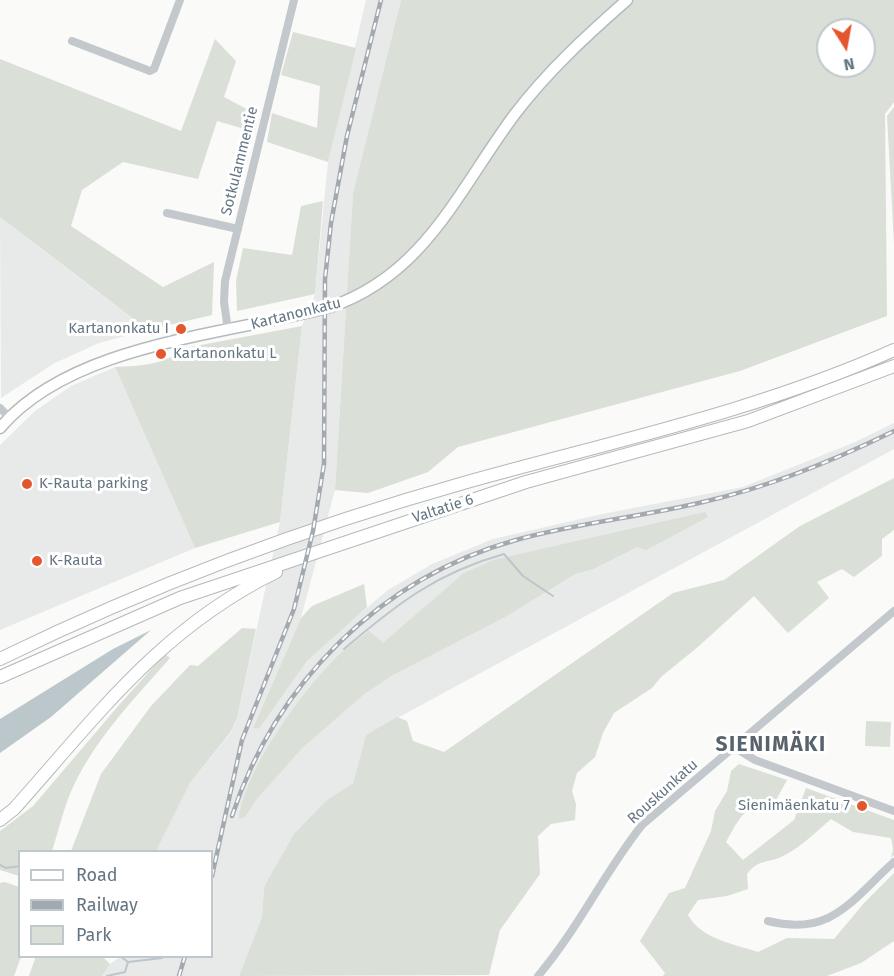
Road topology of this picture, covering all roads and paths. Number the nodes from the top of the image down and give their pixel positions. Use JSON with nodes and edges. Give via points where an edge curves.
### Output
{"nodes":[{"id":1,"x":180,"y":0,"type":"edge"},
{"id":2,"x":294,"y":0,"type":"edge"},
{"id":3,"x":627,"y":0,"type":"edge"},
{"id":4,"x":72,"y":41,"type":"dead end"},
{"id":5,"x":167,"y":213,"type":"dead end"},
{"id":6,"x":238,"y":229,"type":"junction"},
{"id":7,"x":228,"y":330,"type":"junction"},
{"id":8,"x":894,"y":350,"type":"edge"},
{"id":9,"x":894,"y":366,"type":"edge"},
{"id":10,"x":0,"y":408,"type":"edge"},
{"id":11,"x":9,"y":417,"type":"junction"},
{"id":12,"x":0,"y":428,"type":"edge"},
{"id":13,"x":321,"y":550,"type":"junction"},
{"id":14,"x":894,"y":611,"type":"edge"},
{"id":15,"x":53,"y":633,"type":"junction"},
{"id":16,"x":0,"y":651,"type":"edge"},
{"id":17,"x":0,"y":659,"type":"edge"},
{"id":18,"x":0,"y":677,"type":"edge"},
{"id":19,"x":734,"y":747,"type":"junction"},
{"id":20,"x":894,"y":811,"type":"edge"},
{"id":21,"x":0,"y":820,"type":"edge"},
{"id":22,"x":894,"y":862,"type":"edge"},
{"id":23,"x":768,"y":921,"type":"dead end"},
{"id":24,"x":538,"y":976,"type":"edge"}],
"edges":[{"from":1,"to":4,"type":"street","via":[[154,69]]},
{"from":2,"to":6,"type":"street","name":"Sotkulammentie"},
{"from":3,"to":7,"type":"main road","name":"Kartanonkatu","via":[[524,103],[426,242],[398,270],[351,300]]},
{"from":5,"to":6,"type":"street"},
{"from":6,"to":7,"type":"street","name":"Sotkulammentie","via":[[225,281]]},
{"from":7,"to":11,"type":"main road","name":"Kartanonkatu","via":[[93,364],[43,392]]},
{"from":8,"to":15,"type":"highway","name":"Valtatie 6","via":[[742,406],[338,522],[179,580]]},
{"from":9,"to":13,"type":"highway","name":"Valtatie 6","via":[[748,421],[526,482]]},
{"from":10,"to":11,"type":"street"},
{"from":11,"to":12,"type":"main road","name":"Kartanonkatu"},
{"from":13,"to":18,"type":"highway","name":"Valtatie 6","via":[[180,598]]},
{"from":13,"to":21,"type":"highway","via":[[217,605],[168,642],[102,707]]},
{"from":14,"to":19,"type":"street","name":"Rouskunkatu"},
{"from":15,"to":16,"type":"highway"},
{"from":15,"to":17,"type":"highway","name":"Valtatie 6"},
{"from":19,"to":20,"type":"street","via":[[755,760]]},
{"from":19,"to":24,"type":"street","name":"Rouskunkatu","via":[[642,825],[574,930]]},
{"from":22,"to":23,"type":"street","via":[[826,921],[805,925]]}]}
